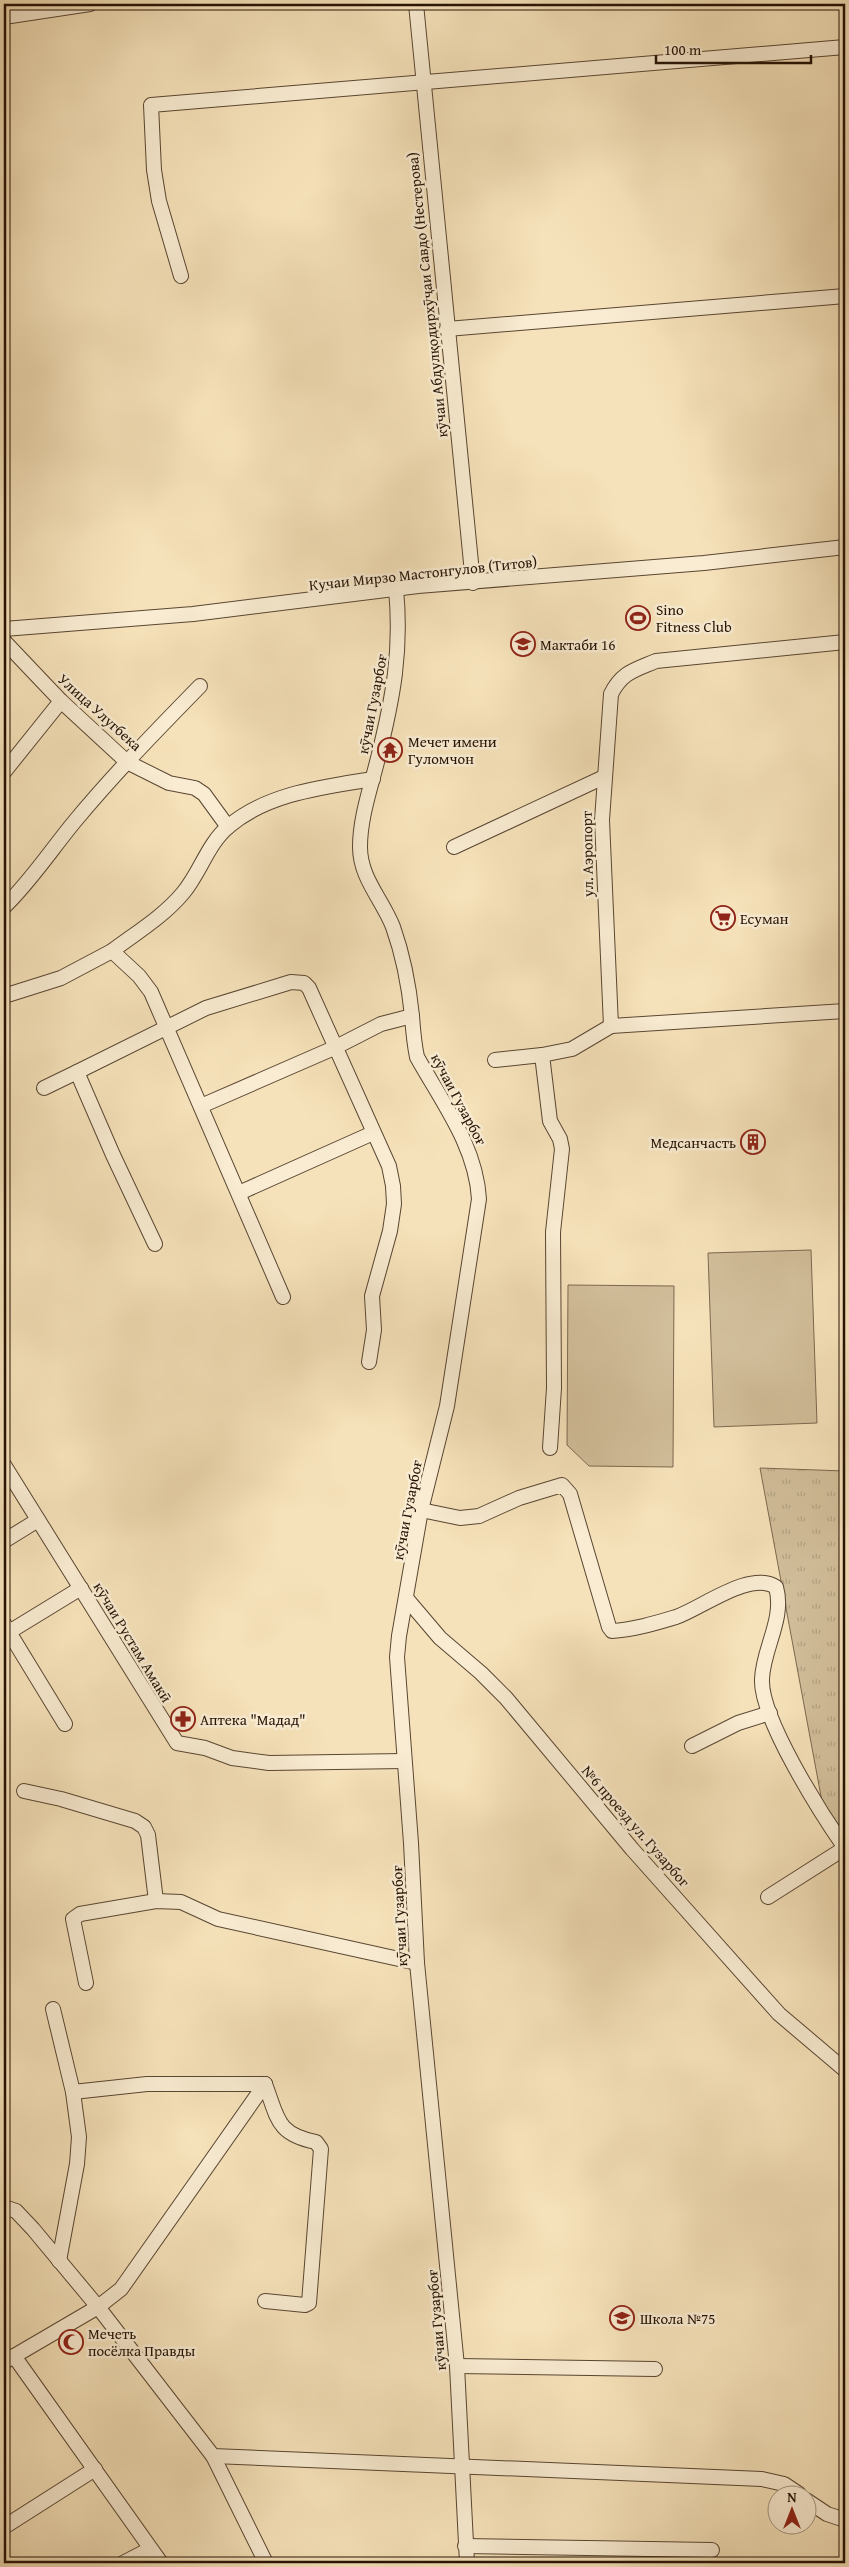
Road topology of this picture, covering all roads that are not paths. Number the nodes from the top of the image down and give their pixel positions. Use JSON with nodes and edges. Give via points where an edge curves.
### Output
{"nodes":[{"id":1,"x":90,"y":4,"type":"edge"},
{"id":2,"x":416,"y":4,"type":"edge"},
{"id":3,"x":4,"y":17,"type":"edge"},
{"id":4,"x":845,"y":47,"type":"edge"},
{"id":5,"x":423,"y":83,"type":"junction"},
{"id":6,"x":181,"y":276,"type":"dead end"},
{"id":7,"x":845,"y":296,"type":"edge"},
{"id":8,"x":447,"y":329,"type":"junction"},
{"id":9,"x":845,"y":547,"type":"edge"},
{"id":10,"x":473,"y":582,"type":"junction"},
{"id":11,"x":396,"y":589,"type":"junction"},
{"id":12,"x":4,"y":632,"type":"edge"},
{"id":13,"x":845,"y":642,"type":"edge"},
{"id":14,"x":200,"y":686,"type":"dead end"},
{"id":15,"x":61,"y":701,"type":"junction"},
{"id":16,"x":127,"y":762,"type":"junction"},
{"id":17,"x":4,"y":772,"type":"edge"},
{"id":18,"x":604,"y":777,"type":"junction"},
{"id":19,"x":373,"y":779,"type":"junction"},
{"id":20,"x":228,"y":827,"type":"junction"},
{"id":21,"x":454,"y":847,"type":"dead end"},
{"id":22,"x":4,"y":906,"type":"edge"},
{"id":23,"x":112,"y":951,"type":"junction"},
{"id":24,"x":4,"y":996,"type":"edge"},
{"id":25,"x":845,"y":1011,"type":"edge"},
{"id":26,"x":412,"y":1016,"type":"junction"},
{"id":27,"x":611,"y":1026,"type":"junction"},
{"id":28,"x":167,"y":1027,"type":"junction"},
{"id":29,"x":334,"y":1048,"type":"junction"},
{"id":30,"x":542,"y":1055,"type":"junction"},
{"id":31,"x":495,"y":1060,"type":"dead end"},
{"id":32,"x":77,"y":1072,"type":"junction"},
{"id":33,"x":44,"y":1088,"type":"dead end"},
{"id":34,"x":201,"y":1106,"type":"junction"},
{"id":35,"x":373,"y":1133,"type":"junction"},
{"id":36,"x":239,"y":1194,"type":"junction"},
{"id":37,"x":155,"y":1244,"type":"dead end"},
{"id":38,"x":283,"y":1297,"type":"dead end"},
{"id":39,"x":369,"y":1362,"type":"dead end"},
{"id":40,"x":550,"y":1448,"type":"dead end"},
{"id":41,"x":4,"y":1465,"type":"edge"},
{"id":42,"x":421,"y":1510,"type":"junction"},
{"id":43,"x":38,"y":1520,"type":"junction"},
{"id":44,"x":4,"y":1541,"type":"edge"},
{"id":45,"x":82,"y":1588,"type":"junction"},
{"id":46,"x":406,"y":1598,"type":"junction"},
{"id":47,"x":6,"y":1628,"type":"edge"},
{"id":48,"x":770,"y":1713,"type":"junction"},
{"id":49,"x":65,"y":1724,"type":"dead end"},
{"id":50,"x":692,"y":1746,"type":"dead end"},
{"id":51,"x":404,"y":1761,"type":"junction"},
{"id":52,"x":24,"y":1791,"type":"dead end"},
{"id":53,"x":845,"y":1848,"type":"edge"},
{"id":54,"x":768,"y":1897,"type":"dead end"},
{"id":55,"x":156,"y":1901,"type":"junction"},
{"id":56,"x":417,"y":1963,"type":"junction"},
{"id":57,"x":86,"y":1983,"type":"dead end"},
{"id":58,"x":53,"y":2009,"type":"dead end"},
{"id":59,"x":845,"y":2070,"type":"edge"},
{"id":60,"x":265,"y":2084,"type":"junction"},
{"id":61,"x":73,"y":2092,"type":"junction"},
{"id":62,"x":4,"y":2206,"type":"edge"},
{"id":63,"x":59,"y":2261,"type":"junction"},
{"id":64,"x":265,"y":2301,"type":"dead end"},
{"id":65,"x":98,"y":2307,"type":"junction"},
{"id":66,"x":9,"y":2359,"type":"edge"},
{"id":67,"x":457,"y":2366,"type":"junction"},
{"id":68,"x":656,"y":2369,"type":"dead end"},
{"id":69,"x":213,"y":2456,"type":"junction"},
{"id":70,"x":461,"y":2467,"type":"junction"},
{"id":71,"x":95,"y":2469,"type":"junction"},
{"id":72,"x":784,"y":2484,"type":"edge"},
{"id":73,"x":816,"y":2507,"type":"edge"},
{"id":74,"x":845,"y":2520,"type":"edge"},
{"id":75,"x":4,"y":2527,"type":"edge"},
{"id":76,"x":465,"y":2546,"type":"junction"},
{"id":77,"x":150,"y":2548,"type":"junction"},
{"id":78,"x":712,"y":2550,"type":"dead end"},
{"id":79,"x":123,"y":2563,"type":"edge"},
{"id":80,"x":161,"y":2563,"type":"edge"},
{"id":81,"x":266,"y":2563,"type":"edge"},
{"id":82,"x":467,"y":2563,"type":"edge"}],
"edges":[{"from":1,"to":3,"type":"street"},
{"from":2,"to":5,"type":"street","name":"кӯчаи Абдулқодирхӯҷаи Савдо (Нестерова)"},
{"from":4,"to":5,"type":"street"},
{"from":5,"to":6,"type":"street","via":[[151,105],[159,201]]},
{"from":5,"to":8,"type":"street","name":"кӯчаи Абдулқодирхӯҷаи Савдо (Нестерова)"},
{"from":7,"to":8,"type":"street"},
{"from":8,"to":10,"type":"street","name":"кӯчаи Абдулқодирхӯҷаи Савдо (Нестерова)"},
{"from":9,"to":10,"type":"street","name":"Кучаи Мирзо Мастонгулов (Титов)","via":[[704,563]]},
{"from":10,"to":11,"type":"street","name":"Кучаи Мирзо Мастонгулов (Титов)"},
{"from":11,"to":12,"type":"street","name":"Кучаи Мирзо Мастонгулов (Титов)","via":[[193,614]]},
{"from":11,"to":19,"type":"street","name":"кӯчаи Гузарбоғ","via":[[398,661]]},
{"from":12,"to":15,"type":"street","name":"Улица Улугбека"},
{"from":13,"to":18,"type":"street","name":"ул. Аэропорт","via":[[656,661],[631,672],[618,680],[611,694]]},
{"from":14,"to":16,"type":"street"},
{"from":15,"to":16,"type":"street","name":"Улица Улугбека"},
{"from":15,"to":17,"type":"street"},
{"from":16,"to":20,"type":"street","name":"Улица Улугбека","via":[[169,782],[195,788],[204,794]]},
{"from":16,"to":22,"type":"street"},
{"from":18,"to":21,"type":"street"},
{"from":18,"to":27,"type":"street","name":"ул. Аэропорт","via":[[602,820]]},
{"from":19,"to":20,"type":"street","via":[[310,789],[264,806]]},
{"from":19,"to":26,"type":"street","name":"кӯчаи Гузарбоғ","via":[[360,834],[361,862],[392,926],[407,978]]},
{"from":20,"to":23,"type":"street","via":[[184,892]]},
{"from":23,"to":24,"type":"street","via":[[61,978]]},
{"from":23,"to":28,"type":"street","via":[[151,992]]},
{"from":25,"to":27,"type":"street"},
{"from":26,"to":29,"type":"street","via":[[381,1024]]},
{"from":26,"to":42,"type":"street","name":"кӯчаи Гузарбоғ","via":[[417,1057],[466,1144],[474,1165],[479,1199],[447,1406]]},
{"from":27,"to":30,"type":"street","via":[[572,1049]]},
{"from":28,"to":29,"type":"street","via":[[206,1008],[298,982],[308,988]]},
{"from":28,"to":32,"type":"street"},
{"from":28,"to":34,"type":"street"},
{"from":29,"to":34,"type":"street"},
{"from":29,"to":35,"type":"street"},
{"from":30,"to":31,"type":"street"},
{"from":30,"to":40,"type":"street","via":[[550,1121],[562,1149],[553,1232],[554,1388]]},
{"from":32,"to":33,"type":"street"},
{"from":32,"to":37,"type":"street"},
{"from":34,"to":36,"type":"street"},
{"from":35,"to":36,"type":"street"},
{"from":35,"to":39,"type":"street","via":[[389,1166],[394,1204],[372,1296],[374,1330]]},
{"from":36,"to":38,"type":"street"},
{"from":41,"to":43,"type":"street","name":"кӯчаи Рустам Амакӣ"},
{"from":42,"to":46,"type":"street","name":"кӯчаи Гузарбоғ"},
{"from":42,"to":48,"type":"street","via":[[460,1518],[479,1516],[519,1498],[562,1485],[570,1494],[612,1632],[677,1616],[729,1590],[770,1583],[776,1587],[779,1604],[762,1679],[762,1690]]},
{"from":43,"to":44,"type":"street"},
{"from":43,"to":45,"type":"street","name":"кӯчаи Рустам Амакӣ"},
{"from":45,"to":47,"type":"street"},
{"from":45,"to":51,"type":"street","name":"кӯчаи Рустам Амакӣ","via":[[177,1743],[205,1748],[232,1758],[269,1763]]},
{"from":46,"to":51,"type":"street","name":"кӯчаи Гузарбоғ","via":[[398,1657]]},
{"from":46,"to":59,"type":"street","name":"№6 проезд ул. Гузарбог","via":[[440,1638],[506,1698],[632,1849],[779,2014]]},
{"from":47,"to":49,"type":"street"},
{"from":48,"to":50,"type":"street","via":[[738,1723]]},
{"from":48,"to":53,"type":"street","via":[[777,1734]]},
{"from":51,"to":56,"type":"street","name":"кӯчаи Гузарбоғ"},
{"from":52,"to":55,"type":"street","via":[[71,1801],[135,1821],[144,1828],[148,1835]]},
{"from":53,"to":54,"type":"street"},
{"from":55,"to":56,"type":"street","via":[[181,1902],[218,1919]]},
{"from":55,"to":57,"type":"street","via":[[80,1914],[73,1919]]},
{"from":56,"to":67,"type":"street","name":"кӯчаи Гузарбоғ"},
{"from":58,"to":61,"type":"street"},
{"from":60,"to":61,"type":"street","via":[[147,2084]]},
{"from":60,"to":64,"type":"street","via":[[286,2132],[316,2142],[321,2149],[309,2303]]},
{"from":60,"to":65,"type":"street","via":[[121,2289]]},
{"from":61,"to":63,"type":"street","via":[[80,2137],[78,2164]]},
{"from":62,"to":63,"type":"street","via":[[16,2211]]},
{"from":63,"to":65,"type":"street"},
{"from":65,"to":66,"type":"street"},
{"from":65,"to":69,"type":"street"},
{"from":66,"to":71,"type":"street"},
{"from":67,"to":68,"type":"street"},
{"from":67,"to":70,"type":"street","name":"кӯчаи Гузарбоғ"},
{"from":69,"to":70,"type":"street"},
{"from":69,"to":81,"type":"street"},
{"from":70,"to":72,"type":"street","via":[[762,2479]]},
{"from":70,"to":76,"type":"street","name":"кӯчаи Гузарбоғ"},
{"from":71,"to":75,"type":"street"},
{"from":71,"to":77,"type":"street"},
{"from":73,"to":74,"type":"street"},
{"from":76,"to":78,"type":"street"},
{"from":76,"to":82,"type":"street","name":"кӯчаи Гузарбоғ"},
{"from":77,"to":79,"type":"street"},
{"from":77,"to":80,"type":"street"}]}
